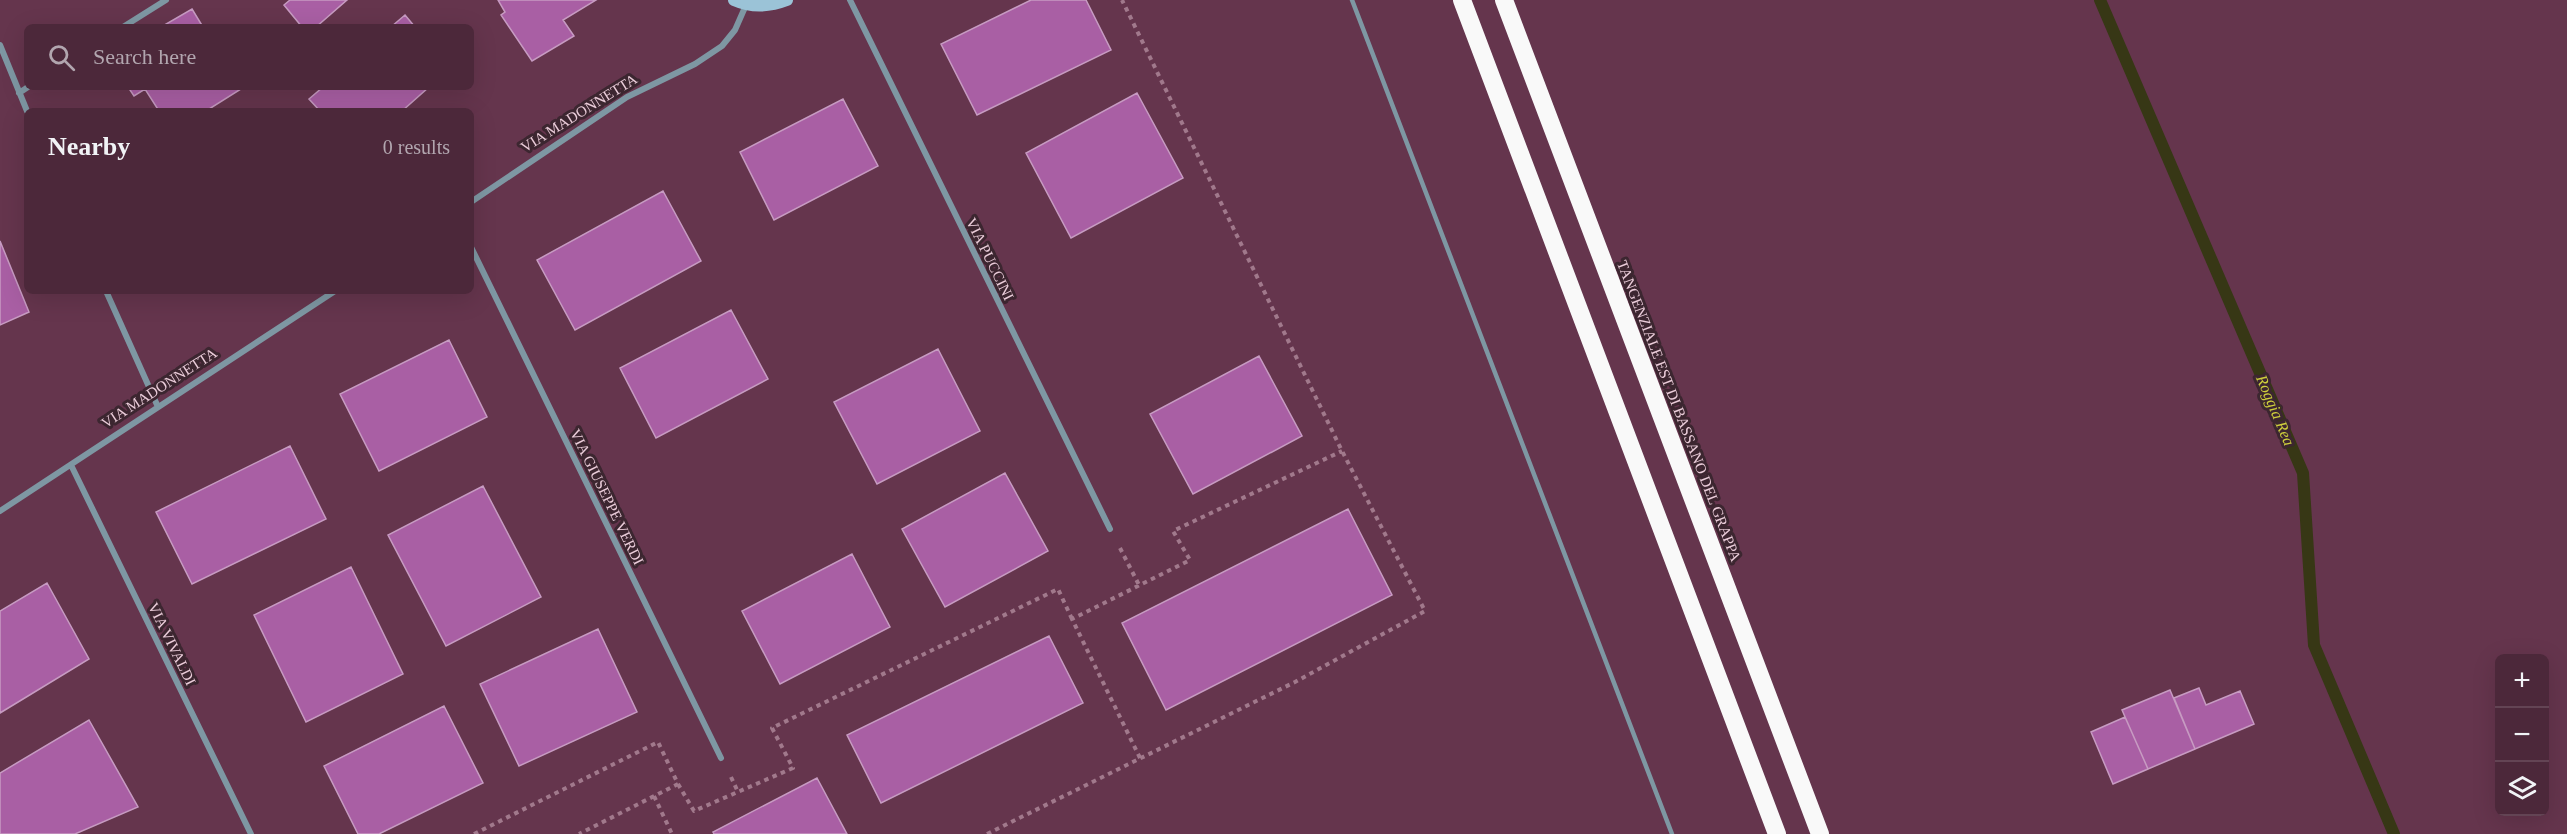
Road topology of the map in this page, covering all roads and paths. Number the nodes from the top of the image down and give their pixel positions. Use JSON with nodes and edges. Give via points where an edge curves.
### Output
{"nodes":[{"id":1,"x":166,"y":0,"type":"edge"},
{"id":2,"x":787,"y":0,"type":"edge"},
{"id":3,"x":850,"y":0,"type":"edge"},
{"id":4,"x":1122,"y":0,"type":"edge"},
{"id":5,"x":1352,"y":0,"type":"edge"},
{"id":6,"x":1462,"y":0,"type":"edge"},
{"id":7,"x":1504,"y":0,"type":"edge"},
{"id":8,"x":740,"y":3,"type":"edge"},
{"id":9,"x":128,"y":24,"type":"edge"},
{"id":10,"x":0,"y":45,"type":"edge"},
{"id":11,"x":24,"y":90,"type":"edge"},
{"id":12,"x":19,"y":93,"type":"junction"},
{"id":13,"x":26,"y":108,"type":"edge"},
{"id":14,"x":474,"y":200,"type":"edge"},
{"id":15,"x":474,"y":253,"type":"edge"},
{"id":16,"x":107,"y":294,"type":"edge"},
{"id":17,"x":330,"y":294,"type":"edge"},
{"id":18,"x":158,"y":407,"type":"junction"},
{"id":19,"x":1342,"y":451,"type":"junction"},
{"id":20,"x":71,"y":465,"type":"junction"},
{"id":21,"x":0,"y":511,"type":"edge"},
{"id":22,"x":1110,"y":529,"type":"joint"},
{"id":23,"x":1139,"y":585,"type":"junction"},
{"id":24,"x":1072,"y":619,"type":"junction"},
{"id":25,"x":721,"y":758,"type":"dead end"},
{"id":26,"x":1140,"y":758,"type":"junction"},
{"id":27,"x":678,"y":784,"type":"junction"},
{"id":28,"x":654,"y":796,"type":"junction"},
{"id":29,"x":250,"y":834,"type":"edge"},
{"id":30,"x":474,"y":834,"type":"edge"},
{"id":31,"x":579,"y":834,"type":"edge"},
{"id":32,"x":672,"y":834,"type":"edge"},
{"id":33,"x":987,"y":834,"type":"edge"},
{"id":34,"x":1672,"y":834,"type":"edge"},
{"id":35,"x":1777,"y":834,"type":"edge"},
{"id":36,"x":1820,"y":834,"type":"edge"}],
"edges":[{"from":1,"to":9,"type":"street"},
{"from":2,"to":8,"type":"street","name":"VIA MADONNETTA","via":[[774,4]]},
{"from":3,"to":22,"type":"street","name":"VIA PUCCINI"},
{"from":4,"to":19,"type":"path"},
{"from":5,"to":34,"type":"lane"},
{"from":6,"to":35,"type":"highway"},
{"from":7,"to":36,"type":"highway","name":"TANGENZIALE EST DI BASSANO DEL GRAPPA"},
{"from":8,"to":14,"type":"street","name":"VIA MADONNETTA","via":[[735,30],[722,46],[627,97]]},
{"from":10,"to":12,"type":"street"},
{"from":11,"to":12,"type":"street"},
{"from":12,"to":13,"type":"street"},
{"from":15,"to":25,"type":"street","name":"VIA GIUSEPPE VERDI"},
{"from":16,"to":18,"type":"street"},
{"from":17,"to":18,"type":"street","name":"VIA MADONNETTA"},
{"from":18,"to":20,"type":"street","name":"VIA MADONNETTA"},
{"from":19,"to":23,"type":"path","via":[[1173,531],[1190,560]]},
{"from":19,"to":26,"type":"path","via":[[1425,611],[1295,682]]},
{"from":20,"to":21,"type":"street","name":"VIA MADONNETTA"},
{"from":20,"to":29,"type":"street","name":"VIA VIVALDI"},
{"from":22,"to":23,"type":"path"},
{"from":23,"to":24,"type":"path"},
{"from":24,"to":26,"type":"path"},
{"from":24,"to":27,"type":"path","via":[[1058,589],[772,728],[793,768],[694,811]]},
{"from":26,"to":33,"type":"path"},
{"from":27,"to":28,"type":"path"},
{"from":27,"to":30,"type":"path","via":[[658,742]]},
{"from":28,"to":31,"type":"path"},
{"from":28,"to":32,"type":"path"}]}
